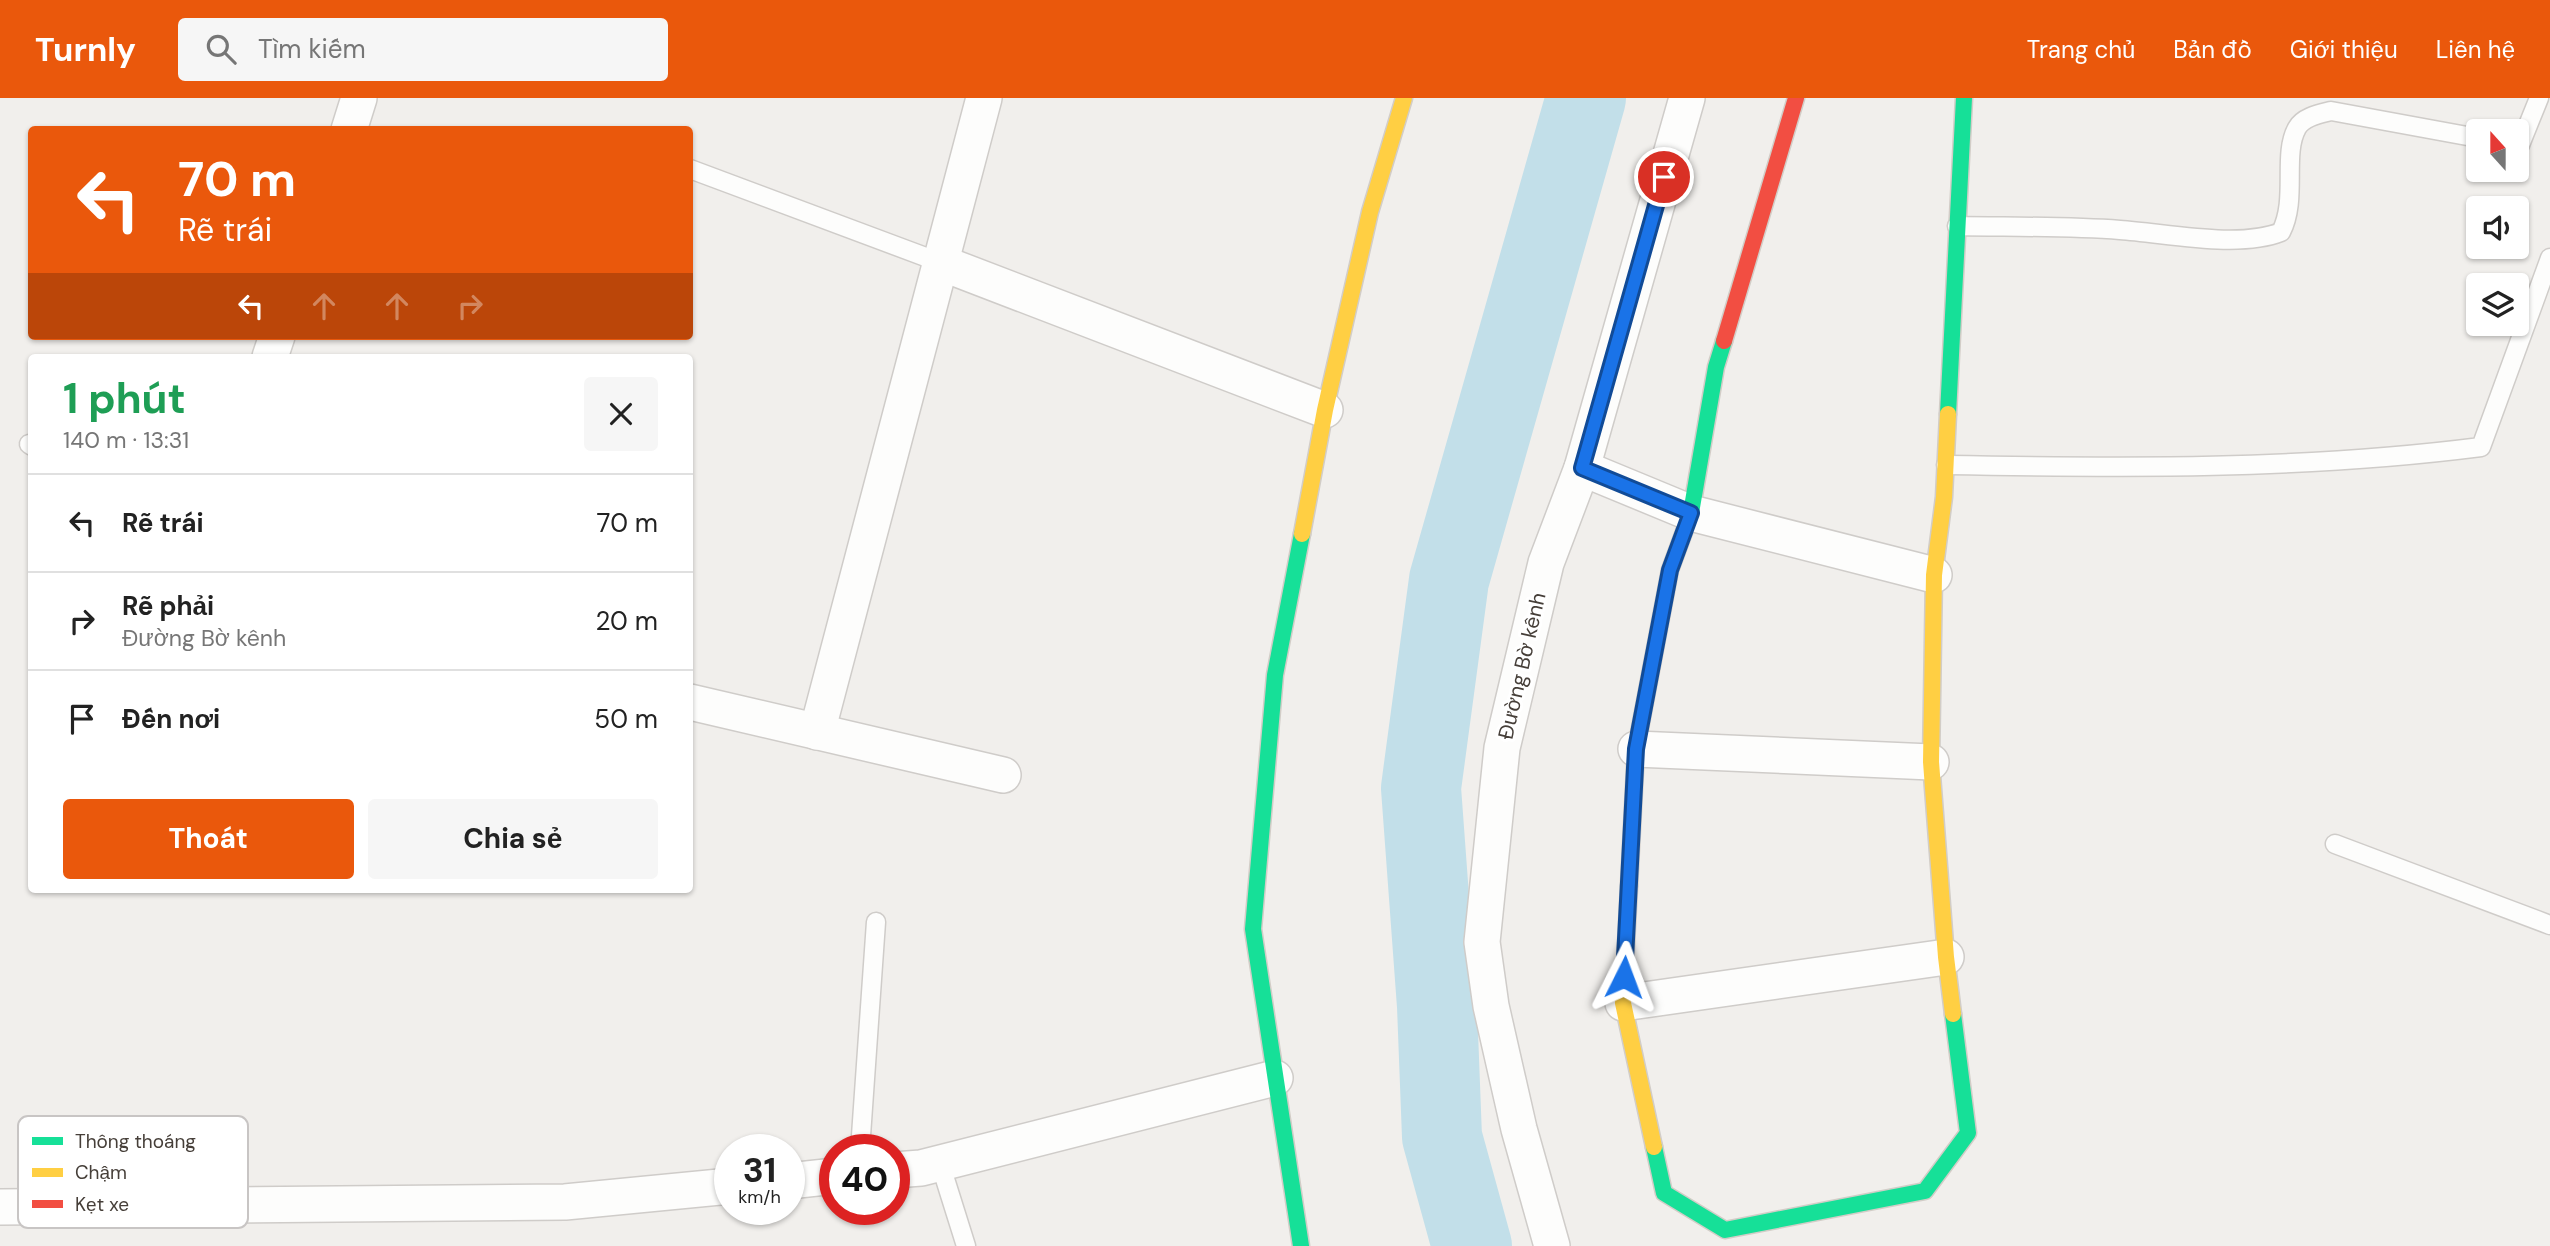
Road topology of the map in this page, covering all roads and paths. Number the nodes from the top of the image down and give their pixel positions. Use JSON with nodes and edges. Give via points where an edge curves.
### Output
{"nodes":[{"id":1,"x":359,"y":98,"type":"edge"},
{"id":2,"x":984,"y":98,"type":"edge"},
{"id":3,"x":1404,"y":98,"type":"edge"},
{"id":4,"x":1686,"y":98,"type":"edge"},
{"id":5,"x":1796,"y":98,"type":"edge"},
{"id":6,"x":1964,"y":98,"type":"edge"},
{"id":7,"x":2539,"y":98,"type":"edge"},
{"id":8,"x":2529,"y":123,"type":"edge"},
{"id":9,"x":350,"y":126,"type":"edge"},
{"id":10,"x":2466,"y":136,"type":"edge"},
{"id":11,"x":693,"y":170,"type":"edge"},
{"id":12,"x":1958,"y":226,"type":"junction"},
{"id":13,"x":2550,"y":258,"type":"edge"},
{"id":14,"x":939,"y":262,"type":"junction"},
{"id":15,"x":1325,"y":410,"type":"junction"},
{"id":16,"x":1946,"y":465,"type":"junction"},
{"id":17,"x":1582,"y":468,"type":"junction"},
{"id":18,"x":1691,"y":513,"type":"junction"},
{"id":19,"x":1934,"y":575,"type":"junction"},
{"id":20,"x":693,"y":703,"type":"edge"},
{"id":21,"x":817,"y":732,"type":"junction"},
{"id":22,"x":1636,"y":749,"type":"junction"},
{"id":23,"x":1931,"y":762,"type":"junction"},
{"id":24,"x":1003,"y":775,"type":"dead end"},
{"id":25,"x":2335,"y":844,"type":"dead end"},
{"id":26,"x":876,"y":922,"type":"dead end"},
{"id":27,"x":2550,"y":925,"type":"edge"},
{"id":28,"x":1946,"y":957,"type":"junction"},
{"id":29,"x":1623,"y":1003,"type":"junction"},
{"id":30,"x":1275,"y":1078,"type":"junction"},
{"id":31,"x":861,"y":1134,"type":"edge"},
{"id":32,"x":940,"y":1163,"type":"junction"},
{"id":33,"x":910,"y":1168,"type":"edge"},
{"id":34,"x":714,"y":1188,"type":"edge"},
{"id":35,"x":248,"y":1205,"type":"edge"},
{"id":36,"x":0,"y":1207,"type":"edge"},
{"id":37,"x":18,"y":1207,"type":"edge"},
{"id":38,"x":966,"y":1246,"type":"edge"},
{"id":39,"x":1301,"y":1246,"type":"edge"},
{"id":40,"x":1552,"y":1246,"type":"edge"}],
"edges":[{"from":1,"to":9,"type":"street"},
{"from":2,"to":14,"type":"street"},
{"from":3,"to":15,"type":"street","via":[[1370,212]]},
{"from":4,"to":17,"type":"street","name":"Đường Bờ kênh"},
{"from":5,"to":18,"type":"street","via":[[1716,367]]},
{"from":6,"to":12,"type":"street"},
{"from":7,"to":8,"type":"lane"},
{"from":10,"to":12,"type":"lane","via":[[2331,111],[2312,116],[2297,128],[2290,216],[2281,232],[2269,237],[2205,239],[2118,230]]},
{"from":11,"to":14,"type":"lane"},
{"from":12,"to":16,"type":"street"},
{"from":13,"to":16,"type":"lane","via":[[2481,447],[2395,458],[2232,467]]},
{"from":14,"to":15,"type":"street"},
{"from":14,"to":21,"type":"street"},
{"from":15,"to":30,"type":"street","via":[[1275,675],[1253,929]]},
{"from":16,"to":19,"type":"street"},
{"from":17,"to":18,"type":"street"},
{"from":17,"to":40,"type":"street","name":"Đường Bờ kênh","via":[[1546,563],[1502,748],[1482,943],[1519,1129]]},
{"from":18,"to":19,"type":"street"},
{"from":18,"to":22,"type":"street","via":[[1670,570]]},
{"from":19,"to":23,"type":"street"},
{"from":20,"to":21,"type":"street"},
{"from":21,"to":24,"type":"street"},
{"from":22,"to":23,"type":"street"},
{"from":22,"to":29,"type":"street"},
{"from":23,"to":28,"type":"street"},
{"from":25,"to":27,"type":"lane"},
{"from":26,"to":31,"type":"lane"},
{"from":28,"to":29,"type":"street"},
{"from":28,"to":29,"type":"street","via":[[1968,1133],[1925,1191],[1725,1230],[1664,1193]]},
{"from":30,"to":32,"type":"street"},
{"from":30,"to":39,"type":"street"},
{"from":32,"to":33,"type":"street"},
{"from":32,"to":38,"type":"lane"},
{"from":34,"to":35,"type":"street","via":[[565,1202]]},
{"from":36,"to":37,"type":"street"}]}
